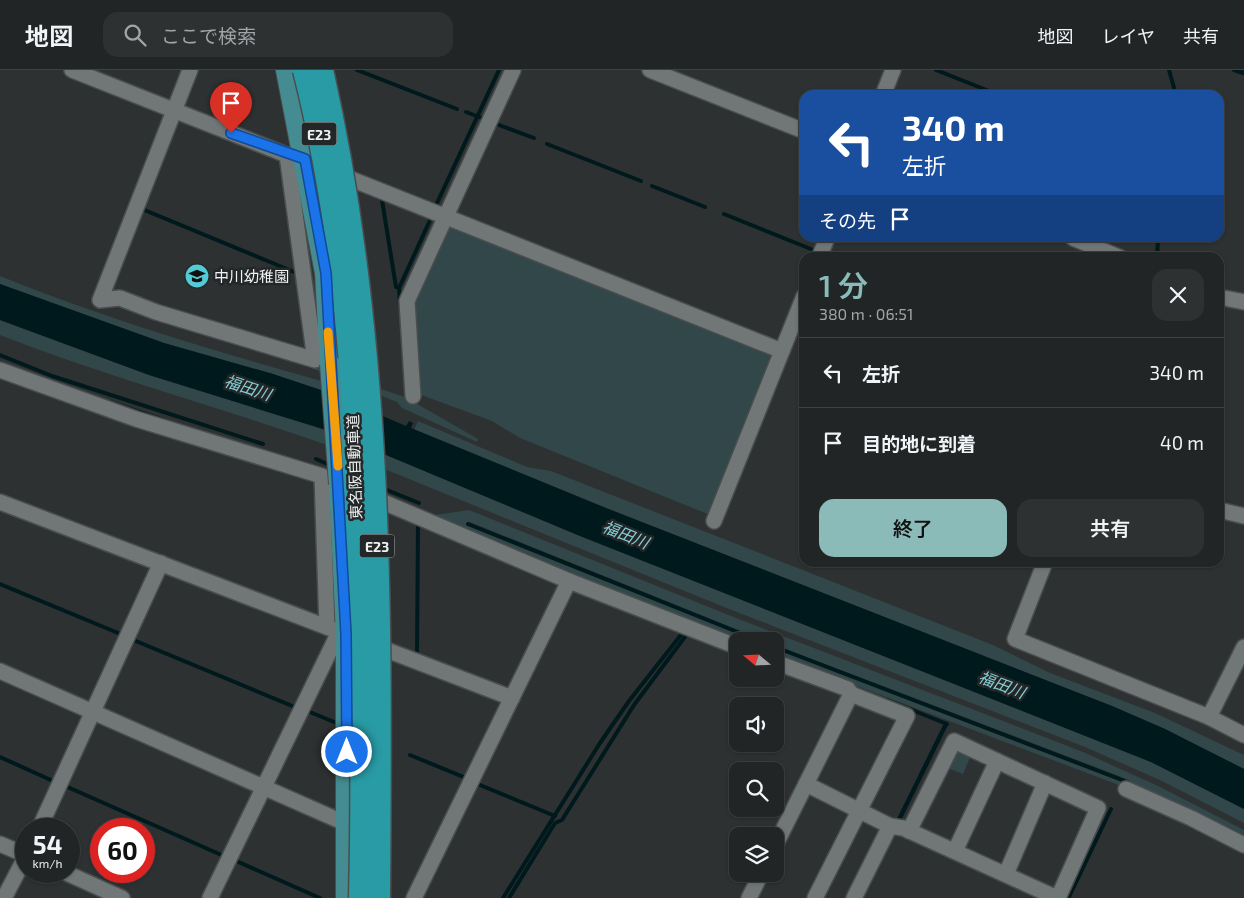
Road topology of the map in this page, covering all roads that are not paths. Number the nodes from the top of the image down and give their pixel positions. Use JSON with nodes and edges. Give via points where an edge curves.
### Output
{"nodes":[{"id":1,"x":72,"y":70,"type":"edge"},
{"id":2,"x":190,"y":70,"type":"edge"},
{"id":3,"x":286,"y":70,"type":"edge"},
{"id":4,"x":304,"y":70,"type":"edge"},
{"id":5,"x":322,"y":70,"type":"edge"},
{"id":6,"x":512,"y":70,"type":"edge"},
{"id":7,"x":650,"y":70,"type":"edge"},
{"id":8,"x":893,"y":70,"type":"edge"},
{"id":9,"x":885,"y":90,"type":"edge"},
{"id":10,"x":175,"y":110,"type":"junction"},
{"id":11,"x":799,"y":129,"type":"edge"},
{"id":12,"x":296,"y":157,"type":"junction"},
{"id":13,"x":445,"y":217,"type":"junction"},
{"id":14,"x":1083,"y":242,"type":"edge"},
{"id":15,"x":1107,"y":252,"type":"edge"},
{"id":16,"x":1224,"y":298,"type":"edge"},
{"id":17,"x":1244,"y":302,"type":"edge"},
{"id":18,"x":799,"y":308,"type":"edge"},
{"id":19,"x":782,"y":351,"type":"junction"},
{"id":20,"x":0,"y":370,"type":"edge"},
{"id":21,"x":413,"y":396,"type":"dead end"},
{"id":22,"x":330,"y":480,"type":"junction"},
{"id":23,"x":0,"y":502,"type":"edge"},
{"id":24,"x":1224,"y":511,"type":"edge"},
{"id":25,"x":1244,"y":516,"type":"edge"},
{"id":26,"x":714,"y":521,"type":"dead end"},
{"id":27,"x":161,"y":563,"type":"junction"},
{"id":28,"x":1043,"y":567,"type":"edge"},
{"id":29,"x":569,"y":580,"type":"junction"},
{"id":30,"x":338,"y":631,"type":"junction"},
{"id":31,"x":729,"y":644,"type":"edge"},
{"id":32,"x":1244,"y":647,"type":"edge"},
{"id":33,"x":784,"y":665,"type":"edge"},
{"id":34,"x":0,"y":671,"type":"edge"},
{"id":35,"x":851,"y":694,"type":"junction"},
{"id":36,"x":512,"y":698,"type":"junction"},
{"id":37,"x":92,"y":712,"type":"junction"},
{"id":38,"x":1209,"y":717,"type":"junction"},
{"id":39,"x":1244,"y":734,"type":"edge"},
{"id":40,"x":997,"y":760,"type":"junction"},
{"id":41,"x":1046,"y":783,"type":"junction"},
{"id":42,"x":806,"y":784,"type":"junction"},
{"id":43,"x":264,"y":787,"type":"junction"},
{"id":44,"x":1126,"y":789,"type":"dead end"},
{"id":45,"x":859,"y":810,"type":"junction"},
{"id":46,"x":44,"y":818,"type":"edge"},
{"id":47,"x":347,"y":824,"type":"junction"},
{"id":48,"x":784,"y":828,"type":"edge"},
{"id":49,"x":898,"y":828,"type":"junction"},
{"id":50,"x":0,"y":844,"type":"edge"},
{"id":51,"x":1244,"y":845,"type":"edge"},
{"id":52,"x":15,"y":851,"type":"edge"},
{"id":53,"x":955,"y":851,"type":"junction"},
{"id":54,"x":1006,"y":874,"type":"junction"},
{"id":55,"x":15,"y":877,"type":"edge"},
{"id":56,"x":80,"y":879,"type":"edge"},
{"id":57,"x":757,"y":882,"type":"edge"},
{"id":58,"x":4,"y":898,"type":"edge"},
{"id":59,"x":122,"y":898,"type":"edge"},
{"id":60,"x":210,"y":898,"type":"edge"},
{"id":61,"x":346,"y":898,"type":"edge"},
{"id":62,"x":360,"y":898,"type":"edge"},
{"id":63,"x":379,"y":898,"type":"edge"},
{"id":64,"x":414,"y":898,"type":"edge"},
{"id":65,"x":749,"y":898,"type":"edge"},
{"id":66,"x":815,"y":898,"type":"edge"},
{"id":67,"x":854,"y":898,"type":"edge"},
{"id":68,"x":1057,"y":898,"type":"edge"}],
"edges":[{"from":1,"to":10,"type":"street"},
{"from":2,"to":10,"type":"street"},
{"from":3,"to":12,"type":"main road"},
{"from":4,"to":62,"type":"highway","name":"東名阪自動車道","number":"E23","bridge":true,"via":[[321,143],[338,244],[351,365],[359,584]]},
{"from":5,"to":63,"type":"highway","name":"東名阪自動車道","number":"E23","bridge":true,"via":[[356,253],[372,426],[379,639]]},
{"from":6,"to":13,"type":"street"},
{"from":7,"to":11,"type":"street"},
{"from":8,"to":9,"type":"street"},
{"from":10,"to":12,"type":"street"},
{"from":10,"to":12,"type":"street","via":[[100,300],[120,298],[315,360]]},
{"from":12,"to":13,"type":"street"},
{"from":12,"to":22,"type":"main road","bridge":true,"via":[[326,273]]},
{"from":13,"to":19,"type":"street"},
{"from":13,"to":21,"type":"street","via":[[408,301]]},
{"from":14,"to":15,"type":"street"},
{"from":16,"to":17,"type":"street"},
{"from":18,"to":19,"type":"street"},
{"from":19,"to":26,"type":"street"},
{"from":20,"to":22,"type":"street","via":[[136,419]]},
{"from":22,"to":29,"type":"street"},
{"from":22,"to":30,"type":"main road"},
{"from":23,"to":27,"type":"street"},
{"from":24,"to":25,"type":"street"},
{"from":27,"to":30,"type":"street"},
{"from":27,"to":37,"type":"street"},
{"from":28,"to":38,"type":"street","via":[[1015,639]]},
{"from":29,"to":31,"type":"street"},
{"from":29,"to":36,"type":"street"},
{"from":30,"to":36,"type":"street"},
{"from":30,"to":43,"type":"street"},
{"from":30,"to":47,"type":"main road"},
{"from":32,"to":38,"type":"street"},
{"from":33,"to":35,"type":"street","via":[[848,689]]},
{"from":34,"to":37,"type":"street"},
{"from":35,"to":42,"type":"street"},
{"from":35,"to":45,"type":"street","via":[[907,716]]},
{"from":36,"to":64,"type":"street"},
{"from":37,"to":43,"type":"street"},
{"from":37,"to":46,"type":"street"},
{"from":38,"to":39,"type":"street"},
{"from":40,"to":41,"type":"street"},
{"from":40,"to":49,"type":"street","via":[[954,741]]},
{"from":40,"to":53,"type":"street"},
{"from":41,"to":54,"type":"street"},
{"from":41,"to":68,"type":"street","via":[[1098,808]]},
{"from":42,"to":45,"type":"street"},
{"from":42,"to":48,"type":"street"},
{"from":43,"to":47,"type":"street"},
{"from":43,"to":60,"type":"street"},
{"from":44,"to":51,"type":"street"},
{"from":45,"to":49,"type":"street"},
{"from":45,"to":66,"type":"street"},
{"from":47,"to":61,"type":"main road"},
{"from":49,"to":53,"type":"street"},
{"from":49,"to":67,"type":"street"},
{"from":50,"to":52,"type":"street"},
{"from":53,"to":54,"type":"street"},
{"from":54,"to":68,"type":"street"},
{"from":55,"to":58,"type":"street"},
{"from":56,"to":59,"type":"street"},
{"from":57,"to":65,"type":"street"}]}
